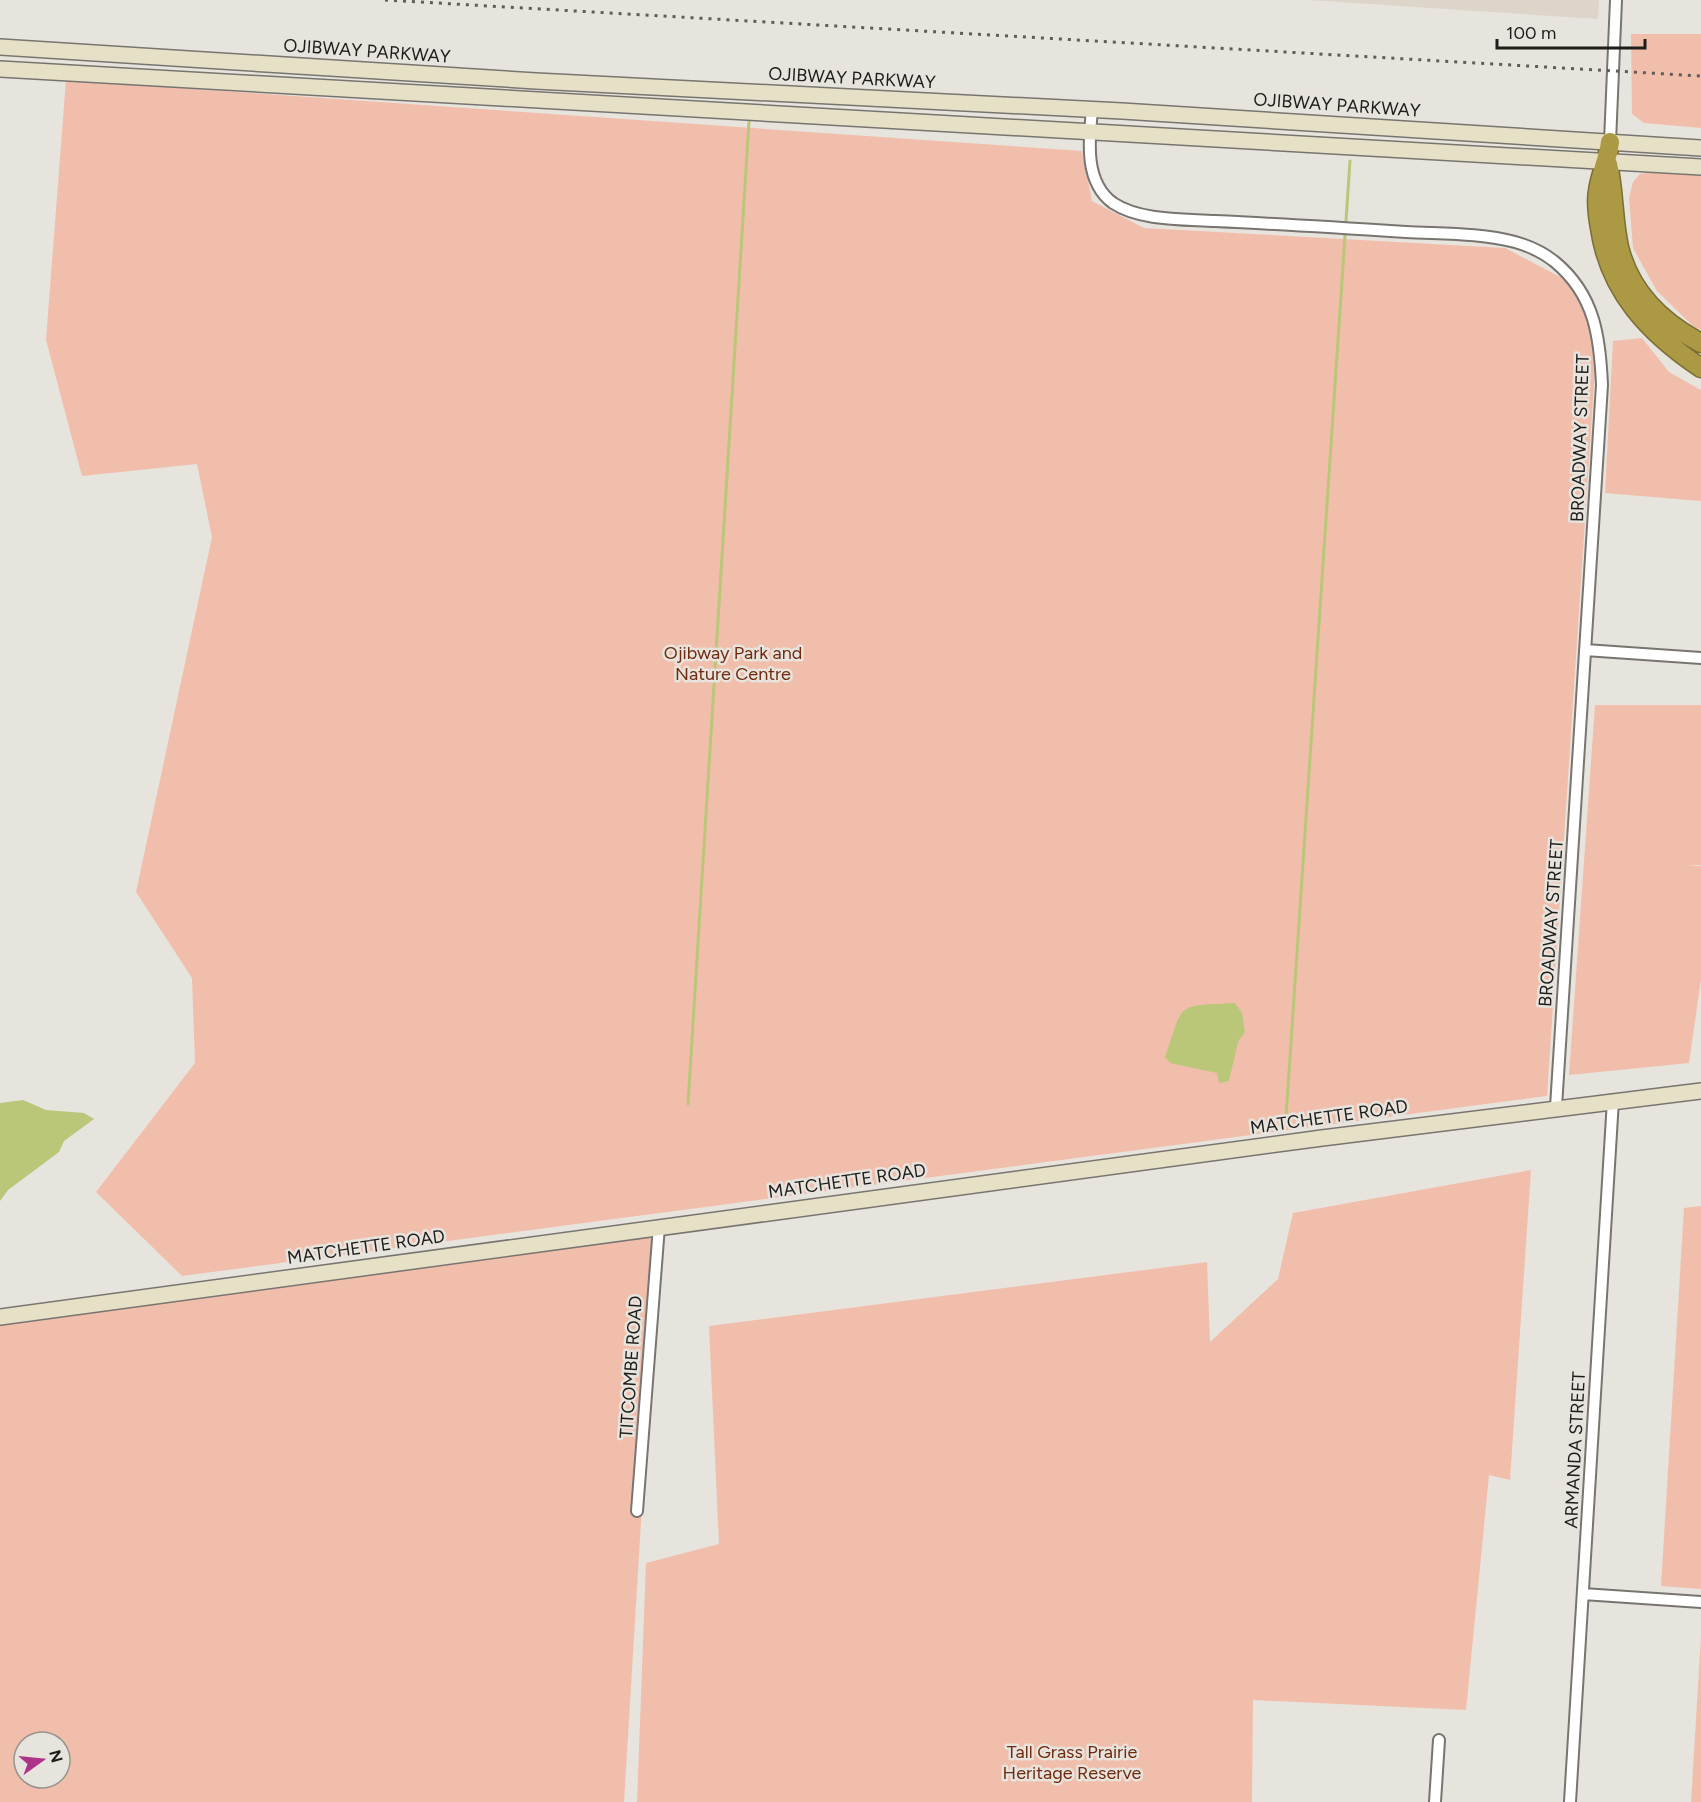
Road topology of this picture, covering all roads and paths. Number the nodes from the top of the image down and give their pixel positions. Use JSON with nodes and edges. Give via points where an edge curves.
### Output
{"nodes":[{"id":1,"x":1616,"y":0,"type":"edge"},
{"id":2,"x":0,"y":47,"type":"edge"},
{"id":3,"x":0,"y":69,"type":"edge"},
{"id":4,"x":1092,"y":110,"type":"junction"},
{"id":5,"x":1090,"y":133,"type":"junction"},
{"id":6,"x":1610,"y":142,"type":"junction"},
{"id":7,"x":1701,"y":148,"type":"edge"},
{"id":8,"x":1608,"y":162,"type":"junction"},
{"id":9,"x":1701,"y":166,"type":"edge"},
{"id":10,"x":1701,"y":343,"type":"edge"},
{"id":11,"x":1701,"y":368,"type":"edge"},
{"id":12,"x":1585,"y":651,"type":"junction"},
{"id":13,"x":1701,"y":658,"type":"edge"},
{"id":14,"x":1701,"y":1091,"type":"edge"},
{"id":15,"x":1613,"y":1100,"type":"junction"},
{"id":16,"x":1556,"y":1107,"type":"junction"},
{"id":17,"x":659,"y":1226,"type":"junction"},
{"id":18,"x":0,"y":1317,"type":"edge"},
{"id":19,"x":637,"y":1511,"type":"dead end"},
{"id":20,"x":1583,"y":1594,"type":"junction"},
{"id":21,"x":1701,"y":1602,"type":"edge"},
{"id":22,"x":1439,"y":1740,"type":"dead end"},
{"id":23,"x":1435,"y":1802,"type":"edge"},
{"id":24,"x":1570,"y":1802,"type":"edge"}],
"edges":[{"from":1,"to":6,"type":"street"},
{"from":2,"to":4,"type":"main road","name":"OJIBWAY PARKWAY","via":[[536,81]]},
{"from":3,"to":5,"type":"main road","name":"OJIBWAY PARKWAY"},
{"from":4,"to":5,"type":"street","name":"BROADWAY STREET"},
{"from":4,"to":6,"type":"main road","name":"OJIBWAY PARKWAY"},
{"from":5,"to":8,"type":"main road","name":"OJIBWAY PARKWAY"},
{"from":5,"to":12,"type":"street","name":"BROADWAY STREET","via":[[1091,167],[1098,184],[1112,202],[1132,212],[1182,219],[1507,240],[1540,252],[1563,270],[1587,303],[1598,328],[1600,346],[1602,385]]},
{"from":6,"to":7,"type":"main road","name":"OJIBWAY PARKWAY"},
{"from":6,"to":8,"type":"highway"},
{"from":8,"to":9,"type":"main road","name":"OJIBWAY PARKWAY"},
{"from":8,"to":10,"type":"highway","via":[[1619,246],[1627,271],[1641,296],[1660,317]]},
{"from":8,"to":11,"type":"highway","via":[[1598,192],[1599,220],[1602,245],[1617,285],[1646,324]]},
{"from":12,"to":13,"type":"street"},
{"from":12,"to":16,"type":"street","name":"BROADWAY STREET"},
{"from":14,"to":15,"type":"main road","name":"MATCHETTE ROAD"},
{"from":15,"to":16,"type":"main road","name":"MATCHETTE ROAD"},
{"from":15,"to":20,"type":"street","name":"ARMANDA STREET"},
{"from":16,"to":17,"type":"main road","name":"MATCHETTE ROAD"},
{"from":17,"to":18,"type":"main road","name":"MATCHETTE ROAD"},
{"from":17,"to":19,"type":"street","name":"TITCOMBE ROAD"},
{"from":20,"to":21,"type":"street"},
{"from":20,"to":24,"type":"street","name":"ARMANDA STREET"},
{"from":22,"to":23,"type":"street"}]}
